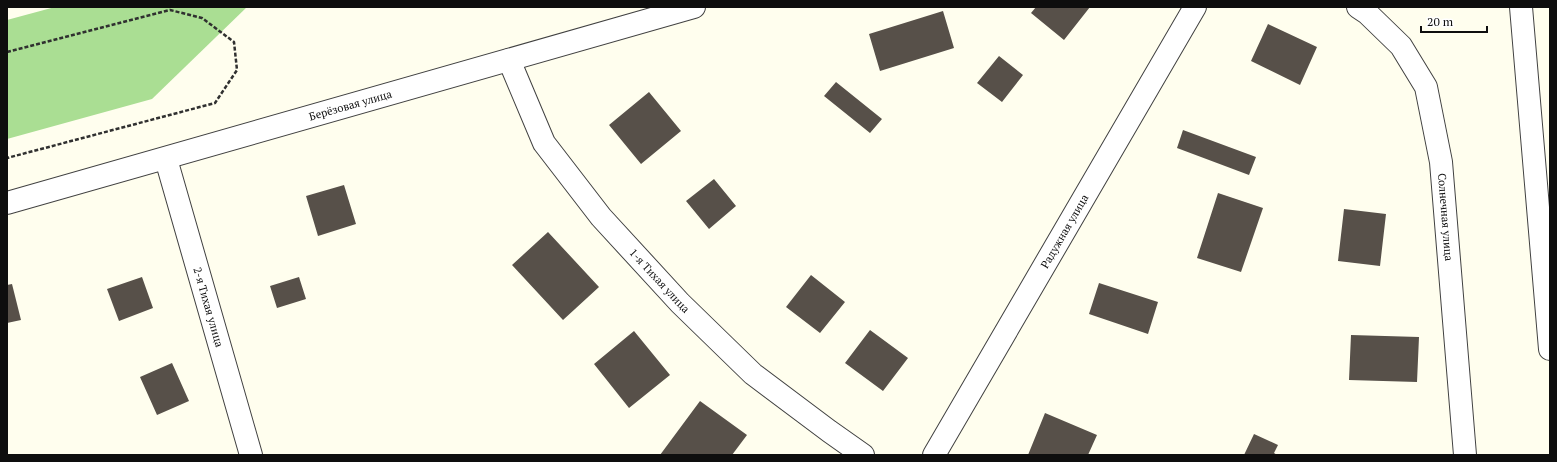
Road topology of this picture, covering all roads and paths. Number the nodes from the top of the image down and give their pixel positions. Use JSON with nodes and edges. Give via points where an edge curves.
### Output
{"nodes":[{"id":1,"x":694,"y":7,"type":"edge"},
{"id":2,"x":1195,"y":7,"type":"edge"},
{"id":3,"x":1358,"y":7,"type":"edge"},
{"id":4,"x":1521,"y":7,"type":"edge"},
{"id":5,"x":7,"y":52,"type":"edge"},
{"id":6,"x":509,"y":60,"type":"junction"},
{"id":7,"x":7,"y":158,"type":"edge"},
{"id":8,"x":166,"y":159,"type":"junction"},
{"id":9,"x":7,"y":203,"type":"edge"},
{"id":10,"x":1550,"y":349,"type":"edge"},
{"id":11,"x":250,"y":455,"type":"edge"},
{"id":12,"x":863,"y":455,"type":"edge"},
{"id":13,"x":934,"y":455,"type":"edge"},
{"id":14,"x":1466,"y":455,"type":"edge"}],
"edges":[{"from":1,"to":6,"type":"street","name":"Берёзовая улица"},
{"from":2,"to":13,"type":"street","name":"Радужная улица"},
{"from":3,"to":14,"type":"street","name":"Солнечная улица","via":[[1401,46],[1426,87],[1441,162]]},
{"from":4,"to":10,"type":"street"},
{"from":5,"to":7,"type":"path","via":[[170,10],[202,18],[234,42],[237,70],[215,103]]},
{"from":6,"to":8,"type":"street","name":"Берёзовая улица"},
{"from":6,"to":12,"type":"street","name":"1-я Тихая улица","via":[[544,143],[601,217],[680,303],[753,374]]},
{"from":8,"to":9,"type":"street","name":"Берёзовая улица"},
{"from":8,"to":11,"type":"street","name":"2-я Тихая улица"}]}
